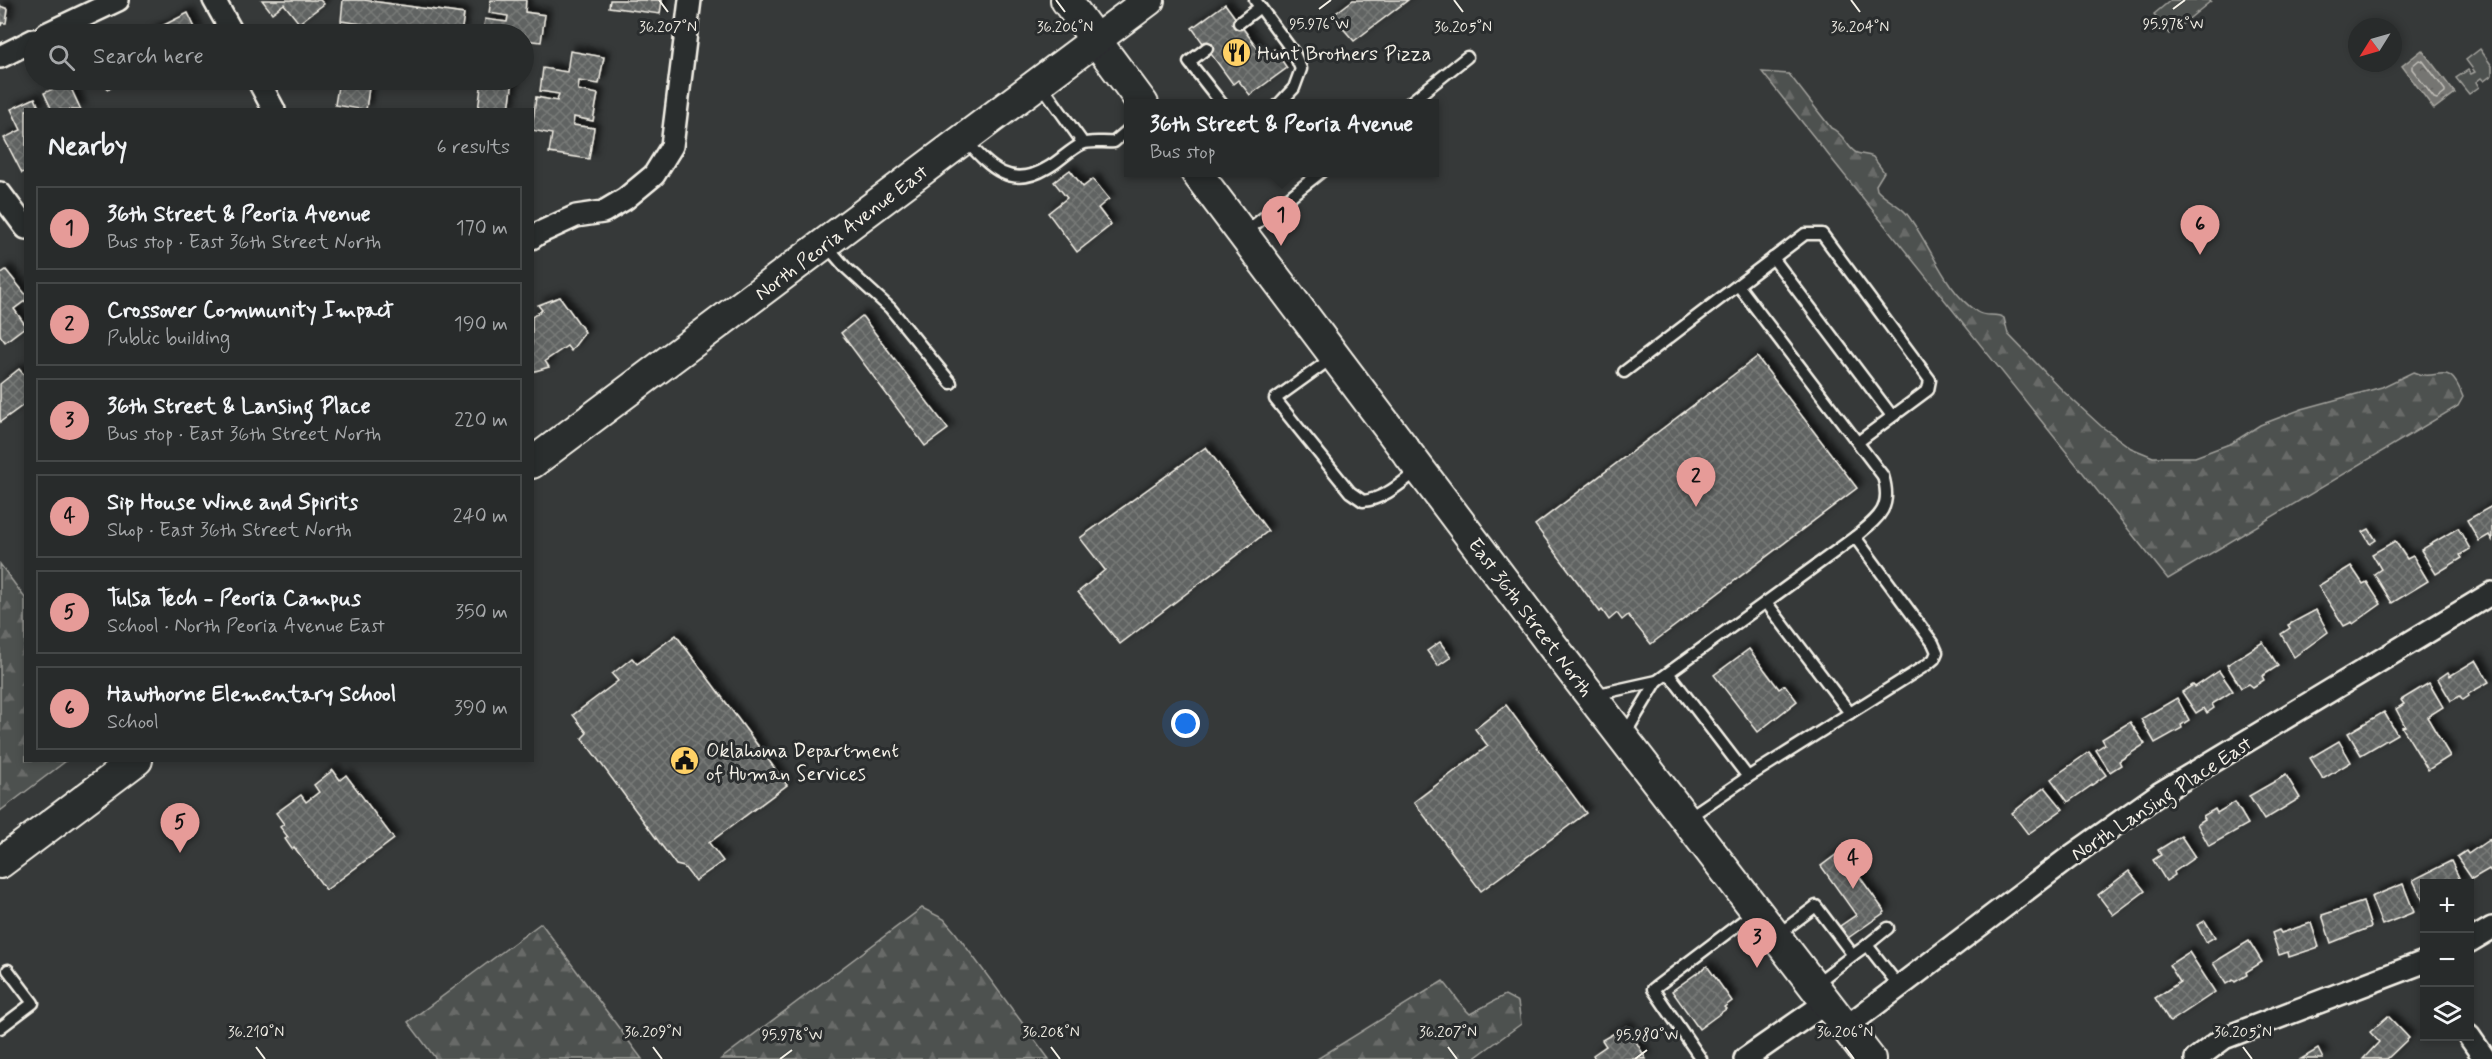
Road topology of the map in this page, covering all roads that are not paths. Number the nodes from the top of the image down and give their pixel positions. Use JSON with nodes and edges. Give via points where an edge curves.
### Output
{"nodes":[{"id":1,"x":118,"y":0,"type":"edge"},
{"id":2,"x":214,"y":0,"type":"edge"},
{"id":3,"x":690,"y":0,"type":"edge"},
{"id":4,"x":1066,"y":0,"type":"edge"},
{"id":5,"x":1149,"y":0,"type":"edge"},
{"id":6,"x":1257,"y":3,"type":"edge"},
{"id":7,"x":1239,"y":23,"type":"dead end"},
{"id":8,"x":67,"y":24,"type":"edge"},
{"id":9,"x":227,"y":24,"type":"edge"},
{"id":10,"x":1096,"y":40,"type":"junction"},
{"id":11,"x":24,"y":45,"type":"edge"},
{"id":12,"x":1207,"y":48,"type":"dead end"},
{"id":13,"x":0,"y":57,"type":"edge"},
{"id":14,"x":1467,"y":57,"type":"dead end"},
{"id":15,"x":1040,"y":83,"type":"junction"},
{"id":16,"x":263,"y":90,"type":"edge"},
{"id":17,"x":1139,"y":99,"type":"edge"},
{"id":18,"x":1218,"y":99,"type":"edge"},
{"id":19,"x":1284,"y":99,"type":"edge"},
{"id":20,"x":1414,"y":99,"type":"edge"},
{"id":21,"x":273,"y":108,"type":"edge"},
{"id":22,"x":1124,"y":133,"type":"edge"},
{"id":23,"x":965,"y":139,"type":"junction"},
{"id":24,"x":1083,"y":143,"type":"junction"},
{"id":25,"x":1200,"y":177,"type":"edge"},
{"id":26,"x":1315,"y":177,"type":"edge"},
{"id":27,"x":0,"y":194,"type":"edge"},
{"id":28,"x":24,"y":225,"type":"edge"},
{"id":29,"x":1243,"y":234,"type":"junction"},
{"id":30,"x":534,"y":237,"type":"edge"},
{"id":31,"x":825,"y":243,"type":"junction"},
{"id":32,"x":1773,"y":258,"type":"junction"},
{"id":33,"x":1738,"y":285,"type":"junction"},
{"id":34,"x":1335,"y":356,"type":"junction"},
{"id":35,"x":1624,"y":372,"type":"dead end"},
{"id":36,"x":951,"y":383,"type":"dead end"},
{"id":37,"x":1892,"y":416,"type":"junction"},
{"id":38,"x":1857,"y":442,"type":"junction"},
{"id":39,"x":534,"y":461,"type":"edge"},
{"id":40,"x":1419,"y":469,"type":"junction"},
{"id":41,"x":1855,"y":537,"type":"junction"},
{"id":42,"x":2492,"y":593,"type":"edge"},
{"id":43,"x":1766,"y":602,"type":"junction"},
{"id":44,"x":1669,"y":674,"type":"junction"},
{"id":45,"x":1658,"y":681,"type":"junction"},
{"id":46,"x":1591,"y":695,"type":"junction"},
{"id":47,"x":1851,"y":713,"type":"junction"},
{"id":48,"x":1623,"y":737,"type":"junction"},
{"id":49,"x":134,"y":762,"type":"edge"},
{"id":50,"x":1748,"y":777,"type":"junction"},
{"id":51,"x":1686,"y":819,"type":"junction"},
{"id":52,"x":0,"y":863,"type":"edge"},
{"id":53,"x":1756,"y":911,"type":"junction"},
{"id":54,"x":1888,"y":928,"type":"dead end"},
{"id":55,"x":2492,"y":928,"type":"edge"},
{"id":56,"x":1776,"y":936,"type":"junction"},
{"id":57,"x":2474,"y":938,"type":"edge"},
{"id":58,"x":1867,"y":945,"type":"junction"},
{"id":59,"x":1853,"y":955,"type":"junction"},
{"id":60,"x":2420,"y":968,"type":"edge"},
{"id":61,"x":8,"y":970,"type":"dead end"},
{"id":62,"x":1899,"y":986,"type":"junction"},
{"id":63,"x":1820,"y":993,"type":"junction"},
{"id":64,"x":1846,"y":1027,"type":"junction"},
{"id":65,"x":0,"y":1028,"type":"edge"},
{"id":66,"x":2472,"y":1041,"type":"edge"},
{"id":67,"x":1701,"y":1059,"type":"edge"},
{"id":68,"x":1745,"y":1059,"type":"edge"},
{"id":69,"x":1870,"y":1059,"type":"edge"},
{"id":70,"x":2196,"y":1059,"type":"edge"},
{"id":71,"x":2485,"y":1059,"type":"edge"}],
"edges":[{"from":1,"to":8,"type":"street"},
{"from":2,"to":9,"type":"street"},
{"from":3,"to":30,"type":"street","via":[[672,146],[654,176],[603,212],[576,216]]},
{"from":4,"to":10,"type":"main road"},
{"from":5,"to":10,"type":"main road","name":"North Peoria Avenue East"},
{"from":6,"to":7,"type":"lane"},
{"from":6,"to":19,"type":"lane","via":[[1294,53],[1301,69],[1294,88]]},
{"from":10,"to":15,"type":"main road","name":"North Peoria Avenue East"},
{"from":10,"to":17,"type":"main road"},
{"from":11,"to":13,"type":"street"},
{"from":12,"to":18,"type":"lane","via":[[1189,62]]},
{"from":14,"to":20,"type":"lane"},
{"from":15,"to":23,"type":"main road","name":"North Peoria Avenue East"},
{"from":15,"to":24,"type":"lane"},
{"from":16,"to":21,"type":"street"},
{"from":22,"to":24,"type":"lane","via":[[1114,142]]},
{"from":23,"to":24,"type":"lane","via":[[986,162],[1005,174],[1023,178],[1047,169]]},
{"from":23,"to":31,"type":"main road","name":"North Peoria Avenue East"},
{"from":25,"to":29,"type":"main road","name":"East 36th Street North"},
{"from":26,"to":29,"type":"lane"},
{"from":27,"to":28,"type":"street"},
{"from":29,"to":34,"type":"main road","name":"East 36th Street North"},
{"from":31,"to":36,"type":"lane","via":[[890,308]]},
{"from":31,"to":39,"type":"main road","name":"North Peoria Avenue East"},
{"from":32,"to":33,"type":"lane"},
{"from":32,"to":37,"type":"lane"},
{"from":32,"to":37,"type":"lane","via":[[1805,234],[1822,234],[1930,380],[1928,390]]},
{"from":33,"to":35,"type":"lane"},
{"from":33,"to":38,"type":"lane"},
{"from":34,"to":40,"type":"main road","name":"East 36th Street North"},
{"from":34,"to":40,"type":"lane","via":[[1275,399],[1350,492],[1363,501],[1389,492]]},
{"from":37,"to":38,"type":"lane"},
{"from":38,"to":41,"type":"lane","via":[[1883,476],[1888,491],[1882,513]]},
{"from":40,"to":46,"type":"main road","name":"East 36th Street North"},
{"from":41,"to":43,"type":"lane"},
{"from":41,"to":47,"type":"lane","via":[[1937,652],[1928,664]]},
{"from":42,"to":62,"type":"street","name":"North Lansing Place East","via":[[2159,794]]},
{"from":43,"to":44,"type":"lane"},
{"from":43,"to":47,"type":"lane"},
{"from":44,"to":45,"type":"lane"},
{"from":44,"to":50,"type":"lane"},
{"from":45,"to":46,"type":"lane"},
{"from":45,"to":48,"type":"lane"},
{"from":46,"to":48,"type":"main road","name":"East 36th Street North"},
{"from":47,"to":50,"type":"lane"},
{"from":48,"to":51,"type":"main road","name":"East 36th Street North"},
{"from":49,"to":52,"type":"main road"},
{"from":50,"to":51,"type":"lane"},
{"from":51,"to":53,"type":"main road","name":"East 36th Street North"},
{"from":53,"to":56,"type":"main road","name":"East 36th Street North"},
{"from":53,"to":67,"type":"lane","via":[[1653,989]]},
{"from":54,"to":58,"type":"lane"},
{"from":55,"to":57,"type":"street"},
{"from":56,"to":59,"type":"lane","via":[[1816,906]]},
{"from":56,"to":63,"type":"main road","name":"East 36th Street North"},
{"from":58,"to":59,"type":"lane"},
{"from":58,"to":62,"type":"lane"},
{"from":59,"to":63,"type":"lane"},
{"from":60,"to":70,"type":"street","via":[[2224,1038]]},
{"from":61,"to":65,"type":"lane","via":[[33,1003]]},
{"from":62,"to":64,"type":"street","name":"North Lansing Place East"},
{"from":63,"to":64,"type":"main road","name":"East 36th Street North"},
{"from":63,"to":68,"type":"street"},
{"from":64,"to":69,"type":"main road","name":"East 36th Street North"},
{"from":66,"to":71,"type":"street"}]}
